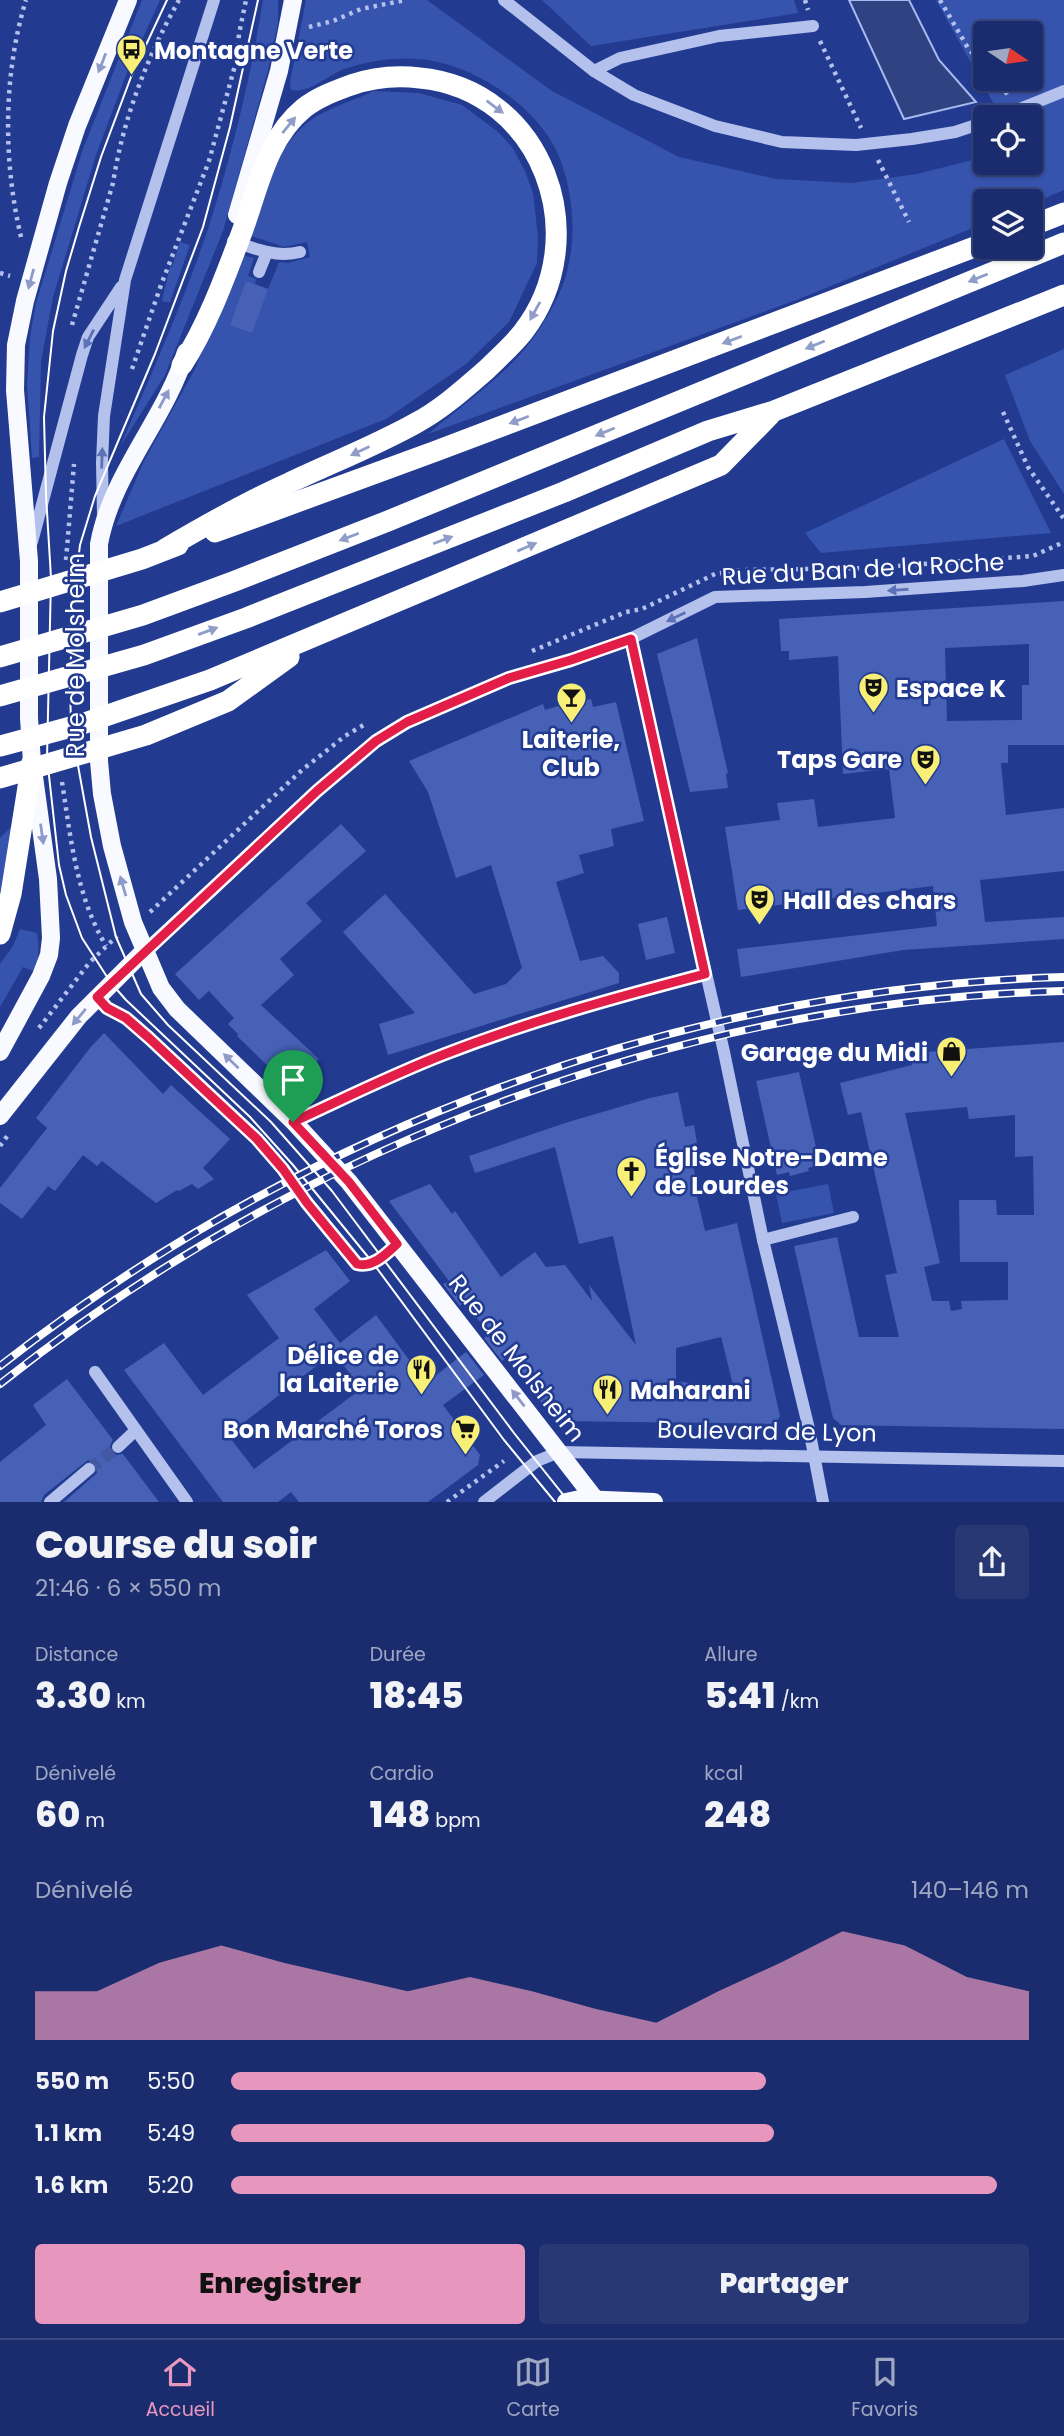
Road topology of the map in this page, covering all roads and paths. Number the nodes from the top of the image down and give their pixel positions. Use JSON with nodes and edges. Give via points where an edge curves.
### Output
{"nodes":[{"id":1,"x":26,"y":0,"type":"edge"},
{"id":2,"x":128,"y":0,"type":"edge"},
{"id":3,"x":179,"y":0,"type":"edge"},
{"id":4,"x":214,"y":0,"type":"edge"},
{"id":5,"x":246,"y":0,"type":"edge"},
{"id":6,"x":293,"y":0,"type":"edge"},
{"id":7,"x":406,"y":0,"type":"edge"},
{"id":8,"x":504,"y":0,"type":"edge"},
{"id":9,"x":804,"y":0,"type":"edge"},
{"id":10,"x":940,"y":0,"type":"edge"},
{"id":11,"x":172,"y":12,"type":"dead end"},
{"id":12,"x":813,"y":26,"type":"junction"},
{"id":13,"x":287,"y":30,"type":"junction"},
{"id":14,"x":239,"y":34,"type":"dead end"},
{"id":15,"x":973,"y":54,"type":"edge"},
{"id":16,"x":594,"y":71,"type":"junction"},
{"id":17,"x":1064,"y":91,"type":"edge"},
{"id":18,"x":1030,"y":105,"type":"edge"},
{"id":19,"x":973,"y":126,"type":"edge"},
{"id":20,"x":869,"y":144,"type":"junction"},
{"id":21,"x":1064,"y":213,"type":"edge"},
{"id":22,"x":1043,"y":221,"type":"edge"},
{"id":23,"x":909,"y":222,"type":"dead end"},
{"id":24,"x":20,"y":237,"type":"dead end"},
{"id":25,"x":233,"y":241,"type":"junction"},
{"id":26,"x":1064,"y":243,"type":"edge"},
{"id":27,"x":973,"y":248,"type":"edge"},
{"id":28,"x":267,"y":252,"type":"junction"},
{"id":29,"x":300,"y":252,"type":"dead end"},
{"id":30,"x":260,"y":272,"type":"dead end"},
{"id":31,"x":0,"y":273,"type":"edge"},
{"id":32,"x":9,"y":276,"type":"dead end"},
{"id":33,"x":125,"y":280,"type":"junction"},
{"id":34,"x":1064,"y":295,"type":"edge"},
{"id":35,"x":182,"y":365,"type":"joint"},
{"id":36,"x":774,"y":411,"type":"junction"},
{"id":37,"x":1003,"y":412,"type":"dead end"},
{"id":38,"x":74,"y":456,"type":"dead end"},
{"id":39,"x":1064,"y":519,"type":"edge"},
{"id":40,"x":103,"y":526,"type":"junction"},
{"id":41,"x":1064,"y":542,"type":"edge"},
{"id":42,"x":66,"y":550,"type":"dead end"},
{"id":43,"x":165,"y":550,"type":"junction"},
{"id":44,"x":29,"y":561,"type":"junction"},
{"id":45,"x":1064,"y":575,"type":"edge"},
{"id":46,"x":0,"y":602,"type":"edge"},
{"id":47,"x":642,"y":609,"type":"dead end"},
{"id":48,"x":328,"y":629,"type":"junction"},
{"id":49,"x":631,"y":639,"type":"junction"},
{"id":50,"x":0,"y":657,"type":"edge"},
{"id":51,"x":0,"y":696,"type":"edge"},
{"id":52,"x":0,"y":746,"type":"edge"},
{"id":53,"x":32,"y":762,"type":"junction"},
{"id":54,"x":61,"y":774,"type":"dead end"},
{"id":55,"x":0,"y":778,"type":"edge"},
{"id":56,"x":121,"y":931,"type":"dead end"},
{"id":57,"x":0,"y":934,"type":"edge"},
{"id":58,"x":106,"y":946,"type":"junction"},
{"id":59,"x":144,"y":951,"type":"junction"},
{"id":60,"x":90,"y":962,"type":"dead end"},
{"id":61,"x":705,"y":974,"type":"junction"},
{"id":62,"x":97,"y":997,"type":"junction"},
{"id":63,"x":0,"y":1052,"type":"edge"},
{"id":64,"x":0,"y":1116,"type":"edge"},
{"id":65,"x":293,"y":1122,"type":"junction"},
{"id":66,"x":853,"y":1217,"type":"dead end"},
{"id":67,"x":764,"y":1240,"type":"junction"},
{"id":68,"x":397,"y":1244,"type":"junction"},
{"id":69,"x":95,"y":1372,"type":"dead end"},
{"id":70,"x":136,"y":1430,"type":"junction"},
{"id":71,"x":118,"y":1447,"type":"tunnel mouth"},
{"id":72,"x":559,"y":1452,"type":"junction"},
{"id":73,"x":815,"y":1457,"type":"junction"},
{"id":74,"x":1064,"y":1461,"type":"edge"},
{"id":75,"x":89,"y":1469,"type":"tunnel mouth"},
{"id":76,"x":596,"y":1500,"type":"edge"},
{"id":77,"x":50,"y":1502,"type":"edge"},
{"id":78,"x":187,"y":1502,"type":"edge"},
{"id":79,"x":484,"y":1502,"type":"edge"},
{"id":80,"x":566,"y":1502,"type":"edge"},
{"id":81,"x":654,"y":1502,"type":"edge"},
{"id":82,"x":823,"y":1502,"type":"edge"}],
"edges":[{"from":1,"to":24,"type":"path","via":[[9,87],[9,155]]},
{"from":2,"to":44,"type":"main road","name":"Rue de Molsheim","one_way":true,"via":[[77,126],[20,321],[14,369]]},
{"from":3,"to":11,"type":"path"},
{"from":4,"to":33,"type":"street"},
{"from":5,"to":14,"type":"path"},
{"from":6,"to":13,"type":"main road"},
{"from":7,"to":13,"type":"path"},
{"from":8,"to":16,"type":"street"},
{"from":9,"to":12,"type":"path"},
{"from":10,"to":15,"type":"path"},
{"from":12,"to":16,"type":"street","via":[[719,36],[620,58]]},
{"from":12,"to":20,"type":"path"},
{"from":13,"to":25,"type":"main road"},
{"from":16,"to":20,"type":"street","via":[[634,95],[715,126],[782,142]]},
{"from":17,"to":18,"type":"street"},
{"from":19,"to":20,"type":"street"},
{"from":20,"to":23,"type":"path"},
{"from":21,"to":22,"type":"highway"},
{"from":25,"to":28,"type":"street"},
{"from":25,"to":35,"type":"highway","via":[[206,321]]},
{"from":25,"to":43,"type":"highway","one_way":true,"via":[[278,138],[297,115],[325,95],[363,80],[392,76],[454,84],[492,104],[523,134],[542,164],[553,198],[555,255],[539,305],[523,332],[457,396],[418,422],[224,514]]},
{"from":26,"to":50,"type":"highway","one_way":true,"via":[[388,521],[143,615]]},
{"from":27,"to":43,"type":"highway","one_way":true},
{"from":28,"to":29,"type":"street"},
{"from":28,"to":30,"type":"street"},
{"from":31,"to":32,"type":"path"},
{"from":40,"to":33,"type":"street","one_way":true,"via":[[104,415]]},
{"from":33,"to":44,"type":"street","one_way":true,"via":[[82,355]]},
{"from":34,"to":36,"type":"highway"},
{"from":40,"to":35,"type":"main road","name":"Rue de Molsheim","one_way":true,"via":[[122,477]]},
{"from":48,"to":36,"type":"highway","one_way":true,"via":[[721,465]]},
{"from":51,"to":36,"type":"highway","one_way":true,"via":[[144,655],[246,618],[708,431]]},
{"from":37,"to":39,"type":"path","via":[[1028,467]]},
{"from":38,"to":42,"type":"path"},
{"from":59,"to":40,"type":"main road","name":"Rue de Molsheim","one_way":true,"via":[[112,846],[102,794],[99,544]]},
{"from":41,"to":47,"type":"path","via":[[1033,556],[869,569],[715,574]]},
{"from":43,"to":46,"type":"highway"},
{"from":44,"to":53,"type":"main road","name":"Rue de Molsheim"},
{"from":45,"to":49,"type":"street","name":"Rue du Ban de la Roche","one_way":true,"via":[[865,592],[715,597]]},
{"from":48,"to":52,"type":"highway","via":[[210,681]]},
{"from":48,"to":55,"type":"highway","via":[[228,701],[146,735]]},
{"from":49,"to":59,"type":"street","name":"Rue du Ban de la Roche","via":[[509,678],[396,728],[317,791]]},
{"from":49,"to":61,"type":"street"},
{"from":53,"to":57,"type":"highway"},
{"from":53,"to":63,"type":"main road","name":"Rue de Molsheim","one_way":true,"via":[[51,938],[41,976]]},
{"from":54,"to":58,"type":"path","via":[[85,905]]},
{"from":56,"to":58,"type":"path"},
{"from":58,"to":60,"type":"path"},
{"from":59,"to":62,"type":"main road"},
{"from":65,"to":59,"type":"main road","name":"Rue de Molsheim","one_way":true,"via":[[177,1009],[161,988]]},
{"from":61,"to":65,"type":"street","via":[[508,1031],[442,1055]]},
{"from":61,"to":67,"type":"street"},
{"from":62,"to":64,"type":"main road","one_way":true},
{"from":62,"to":68,"type":"street","via":[[149,1038],[257,1139],[357,1264],[373,1263]]},
{"from":65,"to":68,"type":"main road","name":"Rue de Molsheim","via":[[349,1182]]},
{"from":66,"to":67,"type":"street"},
{"from":67,"to":73,"type":"street"},
{"from":72,"to":68,"type":"main road","name":"Rue de Molsheim","one_way":true},
{"from":69,"to":70,"type":"street"},
{"from":70,"to":71,"type":"street"},
{"from":70,"to":78,"type":"street"},
{"from":72,"to":73,"type":"street","name":"Boulevard de Lyon"},
{"from":72,"to":76,"type":"main road","name":"Rue de Molsheim"},
{"from":72,"to":79,"type":"street","name":"Boulevard de Lyon","via":[[537,1461]]},
{"from":73,"to":74,"type":"street","name":"Boulevard de Lyon"},
{"from":73,"to":82,"type":"street"},
{"from":75,"to":77,"type":"street"},
{"from":76,"to":80,"type":"main road"},
{"from":76,"to":81,"type":"main road"}]}
